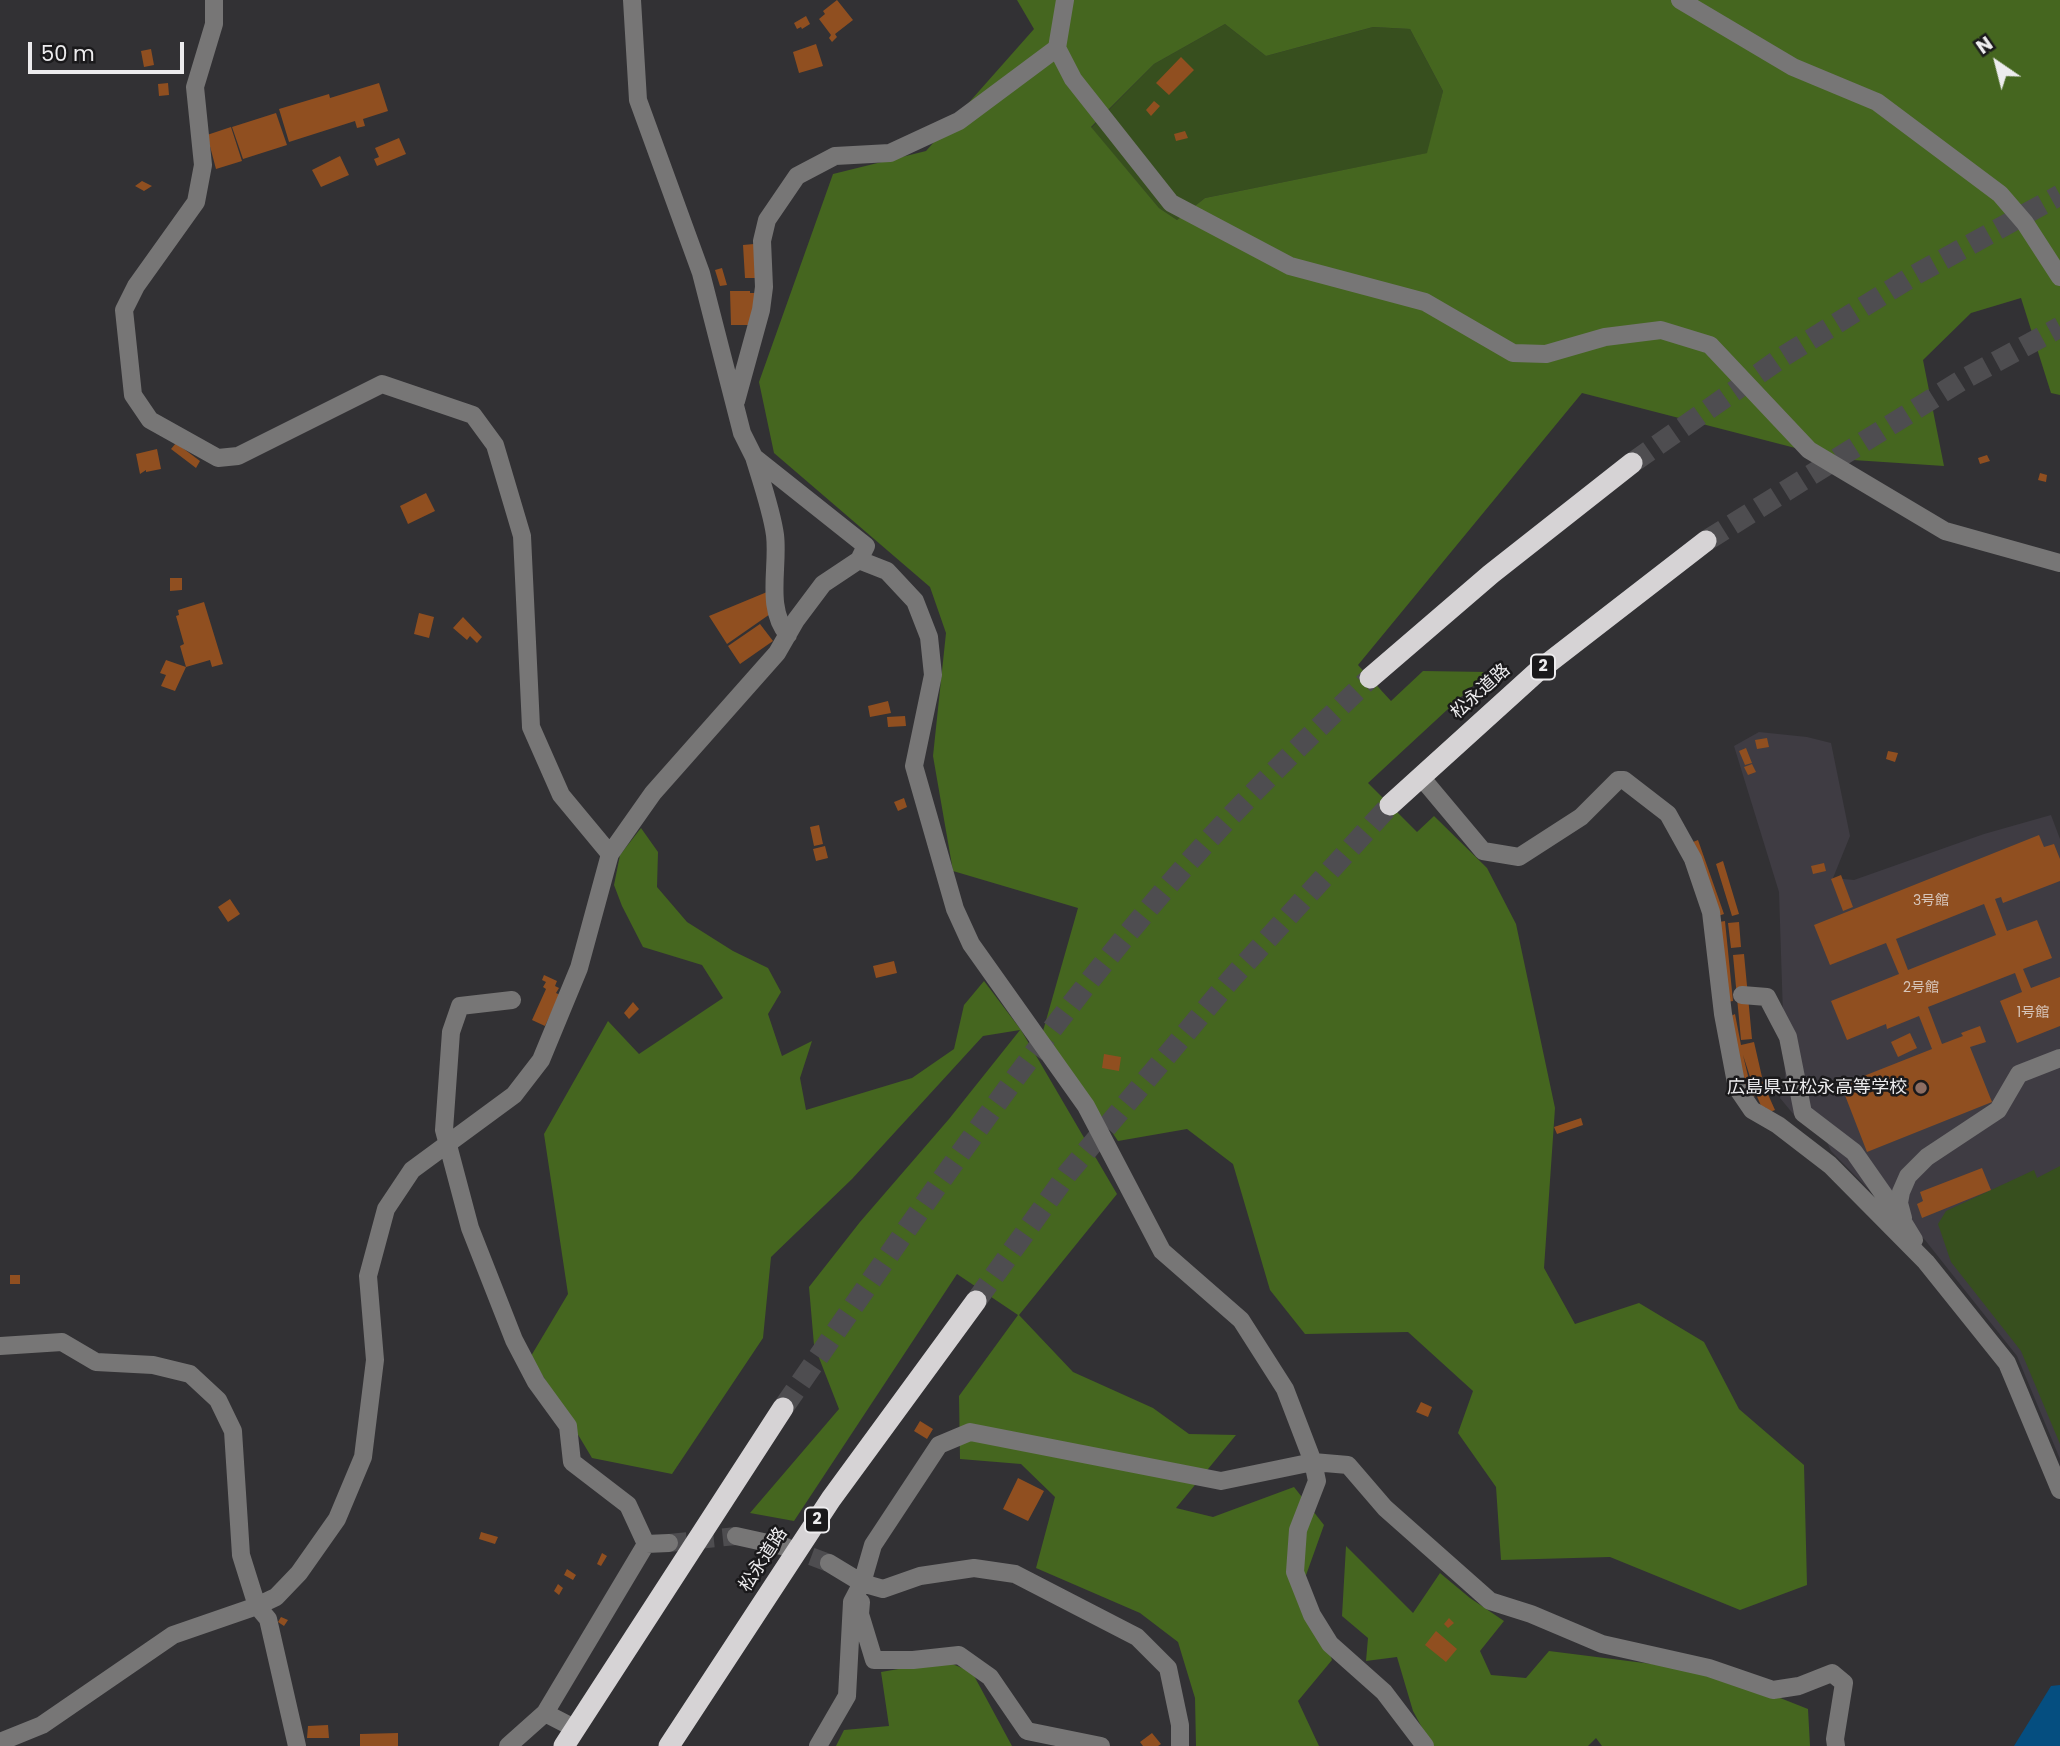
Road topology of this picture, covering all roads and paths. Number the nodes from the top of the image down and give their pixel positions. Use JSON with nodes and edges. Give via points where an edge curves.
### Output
{"nodes":[{"id":1,"x":214,"y":0,"type":"edge"},
{"id":2,"x":632,"y":0,"type":"edge"},
{"id":3,"x":1065,"y":0,"type":"edge"},
{"id":4,"x":1679,"y":0,"type":"edge"},
{"id":5,"x":1057,"y":48,"type":"junction"},
{"id":6,"x":2060,"y":277,"type":"edge"},
{"id":7,"x":735,"y":404,"type":"junction"},
{"id":8,"x":754,"y":457,"type":"junction"},
{"id":9,"x":1632,"y":463,"type":"tunnel mouth"},
{"id":10,"x":1706,"y":541,"type":"tunnel mouth"},
{"id":11,"x":859,"y":560,"type":"junction"},
{"id":12,"x":2060,"y":563,"type":"edge"},
{"id":13,"x":788,"y":635,"type":"junction"},
{"id":14,"x":1370,"y":678,"type":"tunnel mouth"},
{"id":15,"x":1421,"y":777,"type":"junction"},
{"id":16,"x":1390,"y":805,"type":"tunnel mouth"},
{"id":17,"x":610,"y":854,"type":"junction"},
{"id":18,"x":1742,"y":995,"type":"dead end"},
{"id":19,"x":512,"y":1000,"type":"dead end"},
{"id":20,"x":2060,"y":1058,"type":"edge"},
{"id":21,"x":448,"y":1142,"type":"junction"},
{"id":22,"x":1903,"y":1222,"type":"junction"},
{"id":23,"x":1926,"y":1262,"type":"junction"},
{"id":24,"x":975,"y":1301,"type":"tunnel mouth"},
{"id":25,"x":0,"y":1346,"type":"edge"},
{"id":26,"x":783,"y":1408,"type":"tunnel mouth"},
{"id":27,"x":1313,"y":1462,"type":"junction"},
{"id":28,"x":2060,"y":1490,"type":"edge"},
{"id":29,"x":736,"y":1536,"type":"tunnel mouth"},
{"id":30,"x":669,"y":1543,"type":"tunnel mouth"},
{"id":31,"x":646,"y":1544,"type":"junction"},
{"id":32,"x":786,"y":1547,"type":"tunnel mouth"},
{"id":33,"x":829,"y":1563,"type":"tunnel mouth"},
{"id":34,"x":862,"y":1583,"type":"junction"},
{"id":35,"x":257,"y":1606,"type":"junction"},
{"id":36,"x":545,"y":1713,"type":"junction"},
{"id":37,"x":569,"y":1737,"type":"edge"},
{"id":38,"x":0,"y":1742,"type":"edge"},
{"id":39,"x":297,"y":1746,"type":"edge"},
{"id":40,"x":508,"y":1746,"type":"edge"},
{"id":41,"x":669,"y":1746,"type":"edge"},
{"id":42,"x":818,"y":1746,"type":"edge"},
{"id":43,"x":1101,"y":1746,"type":"edge"},
{"id":44,"x":1180,"y":1746,"type":"edge"},
{"id":45,"x":1425,"y":1746,"type":"edge"},
{"id":46,"x":1836,"y":1746,"type":"edge"}],
"edges":[{"from":1,"to":17,"type":"street","via":[[214,24],[195,87],[203,165],[196,201],[124,310],[133,395],[150,420],[218,458],[238,456],[382,384],[473,415],[495,445],[522,537],[531,727],[561,795]]},
{"from":2,"to":7,"type":"street","via":[[638,100],[701,272]]},
{"from":3,"to":5,"type":"street"},
{"from":4,"to":6,"type":"street","via":[[1793,68],[1877,102],[2000,194]]},
{"from":5,"to":7,"type":"street","via":[[959,121],[890,153],[835,156],[797,176],[767,220],[762,241],[761,310]]},
{"from":5,"to":12,"type":"street","via":[[1073,79],[1171,203],[1290,266],[1426,302],[1513,353],[1546,354],[1605,337],[1661,330],[1710,345],[1809,450],[1945,531]]},
{"from":7,"to":8,"type":"street"},
{"from":8,"to":11,"type":"street","via":[[866,547]]},
{"from":8,"to":13,"type":"street","via":[[775,535],[774,591],[780,625]]},
{"from":9,"to":14,"type":"highway"},
{"from":10,"to":15,"type":"highway","name":"松永道路","number":"2","via":[[1538,671]]},
{"from":11,"to":13,"type":"street","via":[[823,584]]},
{"from":11,"to":27,"type":"street","via":[[887,571],[906,591],[915,601],[929,637],[933,675],[914,766],[954,909],[971,944],[1086,1106],[1162,1251],[1241,1320],[1285,1389]]},
{"from":13,"to":17,"type":"street","via":[[653,793]]},
{"from":15,"to":16,"type":"highway","name":"松永道路","number":"2"},
{"from":15,"to":23,"type":"street","via":[[1483,851],[1507,855],[1519,856],[1581,817],[1618,780],[1668,814],[1693,859],[1711,912],[1737,1088],[1752,1110],[1830,1165]]},
{"from":17,"to":21,"type":"street","via":[[579,968],[541,1060],[514,1095]]},
{"from":18,"to":22,"type":"street","via":[[1767,997],[1788,1037],[1803,1113],[1854,1152]]},
{"from":19,"to":21,"type":"street","via":[[460,1006],[451,1032],[444,1130]]},
{"from":20,"to":22,"type":"street","via":[[2019,1074],[1998,1110],[1908,1175],[1899,1203]]},
{"from":21,"to":31,"type":"street","via":[[470,1227],[509,1328],[536,1382],[568,1426],[572,1462],[628,1505]]},
{"from":21,"to":35,"type":"street","via":[[412,1170],[386,1209],[368,1276],[375,1360],[363,1457],[337,1520],[276,1597]]},
{"from":22,"to":23,"type":"street"},
{"from":23,"to":28,"type":"street","via":[[2007,1363]]},
{"from":24,"to":41,"type":"highway","name":"松永道路","number":"2","via":[[831,1499]]},
{"from":25,"to":35,"type":"street","via":[[62,1342],[96,1362],[153,1365],[190,1374],[218,1400],[233,1431],[241,1555]]},
{"from":26,"to":37,"type":"highway"},
{"from":27,"to":34,"type":"street","via":[[1221,1481],[970,1432],[939,1445],[873,1545]]},
{"from":27,"to":45,"type":"street","via":[[1317,1482],[1298,1530],[1296,1572],[1312,1615],[1330,1644],[1384,1692]]},
{"from":27,"to":46,"type":"street","via":[[1348,1465],[1385,1508],[1490,1601],[1602,1644],[1709,1668],[1773,1690],[1832,1673],[1844,1683]]},
{"from":29,"to":32,"type":"street"},
{"from":30,"to":31,"type":"street"},
{"from":31,"to":36,"type":"street"},
{"from":33,"to":34,"type":"street"},
{"from":34,"to":42,"type":"street","via":[[852,1602],[847,1696]]},
{"from":34,"to":43,"type":"street","via":[[860,1614],[874,1660],[958,1655],[990,1676],[1027,1731]]},
{"from":34,"to":44,"type":"street","via":[[883,1589],[920,1576],[974,1569],[1015,1574],[1137,1637],[1168,1668]]},
{"from":35,"to":38,"type":"street","via":[[173,1636],[41,1725]]},
{"from":35,"to":39,"type":"street","via":[[268,1619]]},
{"from":36,"to":37,"type":"street"},
{"from":36,"to":40,"type":"street"}]}
